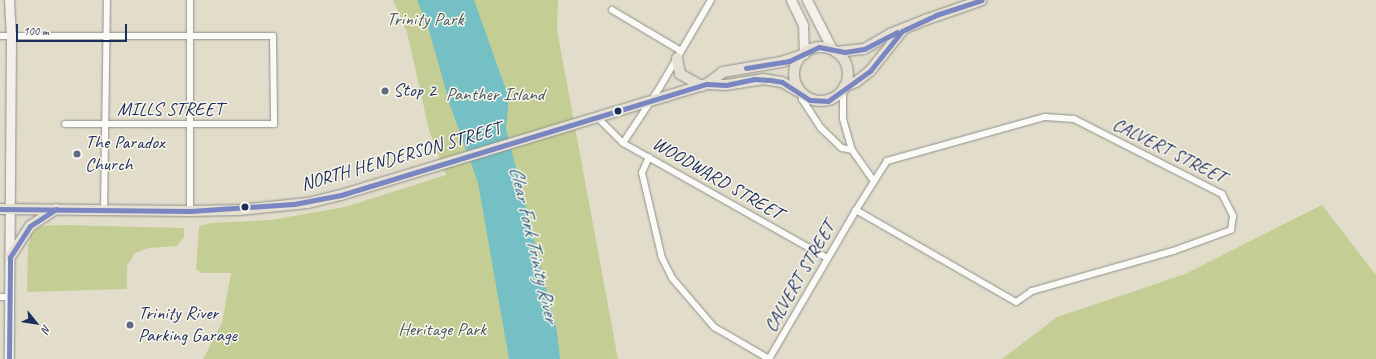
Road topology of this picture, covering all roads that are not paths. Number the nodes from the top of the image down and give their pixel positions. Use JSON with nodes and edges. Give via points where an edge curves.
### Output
{"nodes":[{"id":1,"x":107,"y":0,"type":"edge"},
{"id":2,"x":190,"y":0,"type":"edge"},
{"id":3,"x":711,"y":0,"type":"edge"},
{"id":4,"x":791,"y":0,"type":"edge"},
{"id":5,"x":807,"y":0,"type":"edge"},
{"id":6,"x":982,"y":0,"type":"edge"},
{"id":7,"x":11,"y":2,"type":"edge"},
{"id":8,"x":612,"y":10,"type":"dead end"},
{"id":9,"x":902,"y":31,"type":"junction"},
{"id":10,"x":189,"y":34,"type":"junction"},
{"id":11,"x":107,"y":35,"type":"junction"},
{"id":12,"x":0,"y":36,"type":"edge"},
{"id":13,"x":11,"y":36,"type":"junction"},
{"id":14,"x":834,"y":50,"type":"junction"},
{"id":15,"x":679,"y":54,"type":"junction"},
{"id":16,"x":802,"y":55,"type":"junction"},
{"id":17,"x":704,"y":85,"type":"junction"},
{"id":18,"x":844,"y":88,"type":"junction"},
{"id":19,"x":801,"y":93,"type":"junction"},
{"id":20,"x":649,"y":101,"type":"junction"},
{"id":21,"x":598,"y":118,"type":"junction"},
{"id":22,"x":66,"y":124,"type":"dead end"},
{"id":23,"x":190,"y":124,"type":"junction"},
{"id":24,"x":105,"y":125,"type":"junction"},
{"id":25,"x":623,"y":143,"type":"junction"},
{"id":26,"x":852,"y":150,"type":"junction"},
{"id":27,"x":649,"y":157,"type":"junction"},
{"id":28,"x":873,"y":180,"type":"junction"},
{"id":29,"x":7,"y":207,"type":"edge"},
{"id":30,"x":56,"y":209,"type":"junction"},
{"id":31,"x":104,"y":210,"type":"junction"},
{"id":32,"x":856,"y":210,"type":"junction"},
{"id":33,"x":190,"y":211,"type":"junction"},
{"id":34,"x":10,"y":257,"type":"junction"},
{"id":35,"x":827,"y":258,"type":"junction"},
{"id":36,"x":5,"y":297,"type":"edge"},
{"id":37,"x":9,"y":359,"type":"edge"},
{"id":38,"x":769,"y":359,"type":"edge"}],
"edges":[{"from":1,"to":11,"type":"street"},
{"from":2,"to":10,"type":"street"},
{"from":3,"to":15,"type":"street"},
{"from":4,"to":16,"type":"main road","via":[[803,25]]},
{"from":5,"to":14,"type":"main road"},
{"from":6,"to":9,"type":"main road","via":[[952,9]]},
{"from":7,"to":13,"type":"main road"},
{"from":8,"to":15,"type":"street"},
{"from":9,"to":14,"type":"main road","via":[[890,34],[864,49]]},
{"from":9,"to":18,"type":"main road","via":[[870,71]]},
{"from":10,"to":11,"type":"street"},
{"from":10,"to":23,"type":"street"},
{"from":10,"to":23,"type":"street","name":"MILLS STREET","via":[[274,36],[274,124]]},
{"from":11,"to":13,"type":"street"},
{"from":11,"to":24,"type":"street"},
{"from":12,"to":13,"type":"street"},
{"from":13,"to":29,"type":"main road"},
{"from":14,"to":16,"type":"main road","via":[[819,47]]},
{"from":14,"to":18,"type":"main road","via":[[842,58],[847,69],[848,77]]},
{"from":15,"to":17,"type":"main road","via":[[680,74]]},
{"from":15,"to":20,"type":"street"},
{"from":16,"to":17,"type":"main road","name":"NORTH HENDERSON STREET","via":[[781,62],[723,72]]},
{"from":16,"to":19,"type":"main road","via":[[794,69],[794,78]]},
{"from":17,"to":19,"type":"main road","name":"NORTH HENDERSON STREET","via":[[726,85],[763,79],[782,82]]},
{"from":17,"to":20,"type":"main road","name":"NORTH HENDERSON STREET"},
{"from":18,"to":19,"type":"main road","via":[[837,97],[824,101],[810,100]]},
{"from":18,"to":26,"type":"street","via":[[843,119]]},
{"from":19,"to":26,"type":"street","via":[[802,99],[821,128],[842,148]]},
{"from":20,"to":21,"type":"main road","name":"NORTH HENDERSON STREET"},
{"from":20,"to":25,"type":"street"},
{"from":21,"to":25,"type":"street","name":"WOODWARD STREET"},
{"from":21,"to":33,"type":"main road","name":"NORTH HENDERSON STREET","via":[[341,195],[294,204]]},
{"from":22,"to":24,"type":"street","name":"MILLS STREET"},
{"from":23,"to":24,"type":"street","name":"MILLS STREET"},
{"from":23,"to":33,"type":"street"},
{"from":24,"to":31,"type":"street"},
{"from":25,"to":27,"type":"street","name":"WOODWARD STREET"},
{"from":26,"to":28,"type":"street"},
{"from":27,"to":35,"type":"street","name":"WOODWARD STREET"},
{"from":27,"to":38,"type":"street","via":[[642,173],[662,258],[672,278],[714,327]]},
{"from":28,"to":32,"type":"street","name":"CALVERT STREET"},
{"from":28,"to":32,"type":"street","name":"CALVERT STREET","via":[[887,161],[1045,117],[1068,117],[1222,194],[1228,202],[1234,221],[1227,232],[1173,252],[1032,291],[1016,302]]},
{"from":29,"to":30,"type":"main road","name":"NORTH HENDERSON STREET"},
{"from":29,"to":34,"type":"main road"},
{"from":30,"to":31,"type":"main road","name":"NORTH HENDERSON STREET"},
{"from":30,"to":34,"type":"main road","via":[[30,226]]},
{"from":31,"to":33,"type":"main road","name":"NORTH HENDERSON STREET"},
{"from":32,"to":35,"type":"street","name":"CALVERT STREET"},
{"from":34,"to":36,"type":"main road"},
{"from":35,"to":38,"type":"street","name":"CALVERT STREET"},
{"from":36,"to":37,"type":"main road"}]}
